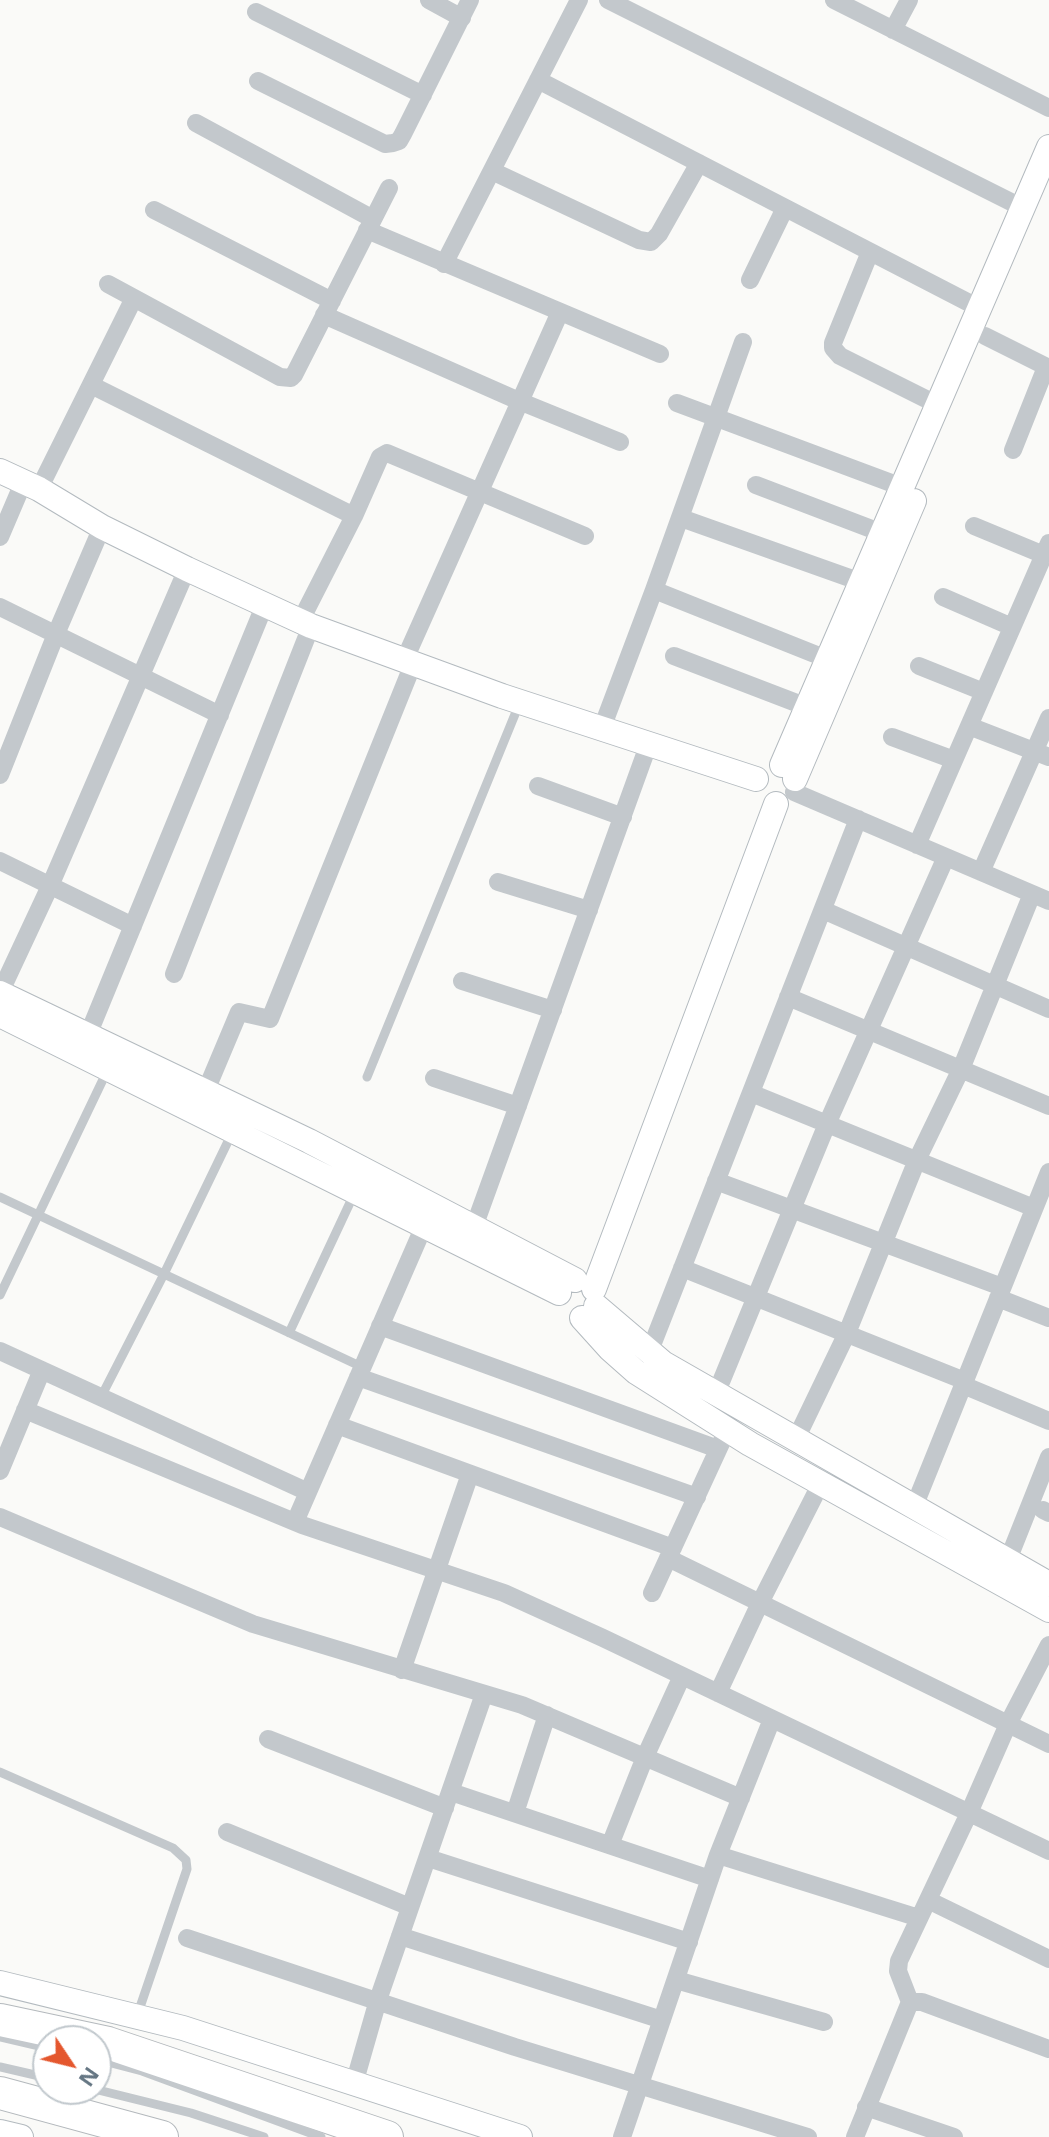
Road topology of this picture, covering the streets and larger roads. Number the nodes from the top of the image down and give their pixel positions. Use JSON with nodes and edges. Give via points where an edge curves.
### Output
{"nodes":[{"id":1,"x":429,"y":0,"type":"edge"},
{"id":2,"x":470,"y":0,"type":"edge"},
{"id":3,"x":579,"y":0,"type":"edge"},
{"id":4,"x":608,"y":0,"type":"edge"},
{"id":5,"x":834,"y":0,"type":"edge"},
{"id":6,"x":909,"y":0,"type":"edge"},
{"id":7,"x":256,"y":12,"type":"dead end"},
{"id":8,"x":462,"y":18,"type":"junction"},
{"id":9,"x":893,"y":30,"type":"junction"},
{"id":10,"x":538,"y":80,"type":"junction"},
{"id":11,"x":258,"y":81,"type":"dead end"},
{"id":12,"x":423,"y":95,"type":"junction"},
{"id":13,"x":1049,"y":108,"type":"edge"},
{"id":14,"x":196,"y":123,"type":"dead end"},
{"id":15,"x":1049,"y":147,"type":"edge"},
{"id":16,"x":699,"y":163,"type":"junction"},
{"id":17,"x":492,"y":171,"type":"junction"},
{"id":18,"x":1049,"y":187,"type":"edge"},
{"id":19,"x":389,"y":188,"type":"dead end"},
{"id":20,"x":785,"y":208,"type":"junction"},
{"id":21,"x":1023,"y":208,"type":"junction"},
{"id":22,"x":154,"y":210,"type":"dead end"},
{"id":23,"x":370,"y":225,"type":"junction"},
{"id":24,"x":870,"y":252,"type":"junction"},
{"id":25,"x":444,"y":264,"type":"junction"},
{"id":26,"x":750,"y":280,"type":"dead end"},
{"id":27,"x":108,"y":284,"type":"dead end"},
{"id":28,"x":134,"y":298,"type":"junction"},
{"id":29,"x":328,"y":308,"type":"junction"},
{"id":30,"x":979,"y":308,"type":"junction"},
{"id":31,"x":560,"y":312,"type":"junction"},
{"id":32,"x":985,"y":336,"type":"junction"},
{"id":33,"x":743,"y":342,"type":"dead end"},
{"id":34,"x":660,"y":354,"type":"dead end"},
{"id":35,"x":1048,"y":368,"type":"edge"},
{"id":36,"x":91,"y":385,"type":"junction"},
{"id":37,"x":519,"y":401,"type":"junction"},
{"id":38,"x":677,"y":403,"type":"dead end"},
{"id":39,"x":938,"y":405,"type":"junction"},
{"id":40,"x":716,"y":418,"type":"junction"},
{"id":41,"x":620,"y":442,"type":"dead end"},
{"id":42,"x":1013,"y":450,"type":"dead end"},
{"id":43,"x":0,"y":471,"type":"edge"},
{"id":44,"x":756,"y":485,"type":"dead end"},
{"id":45,"x":31,"y":486,"type":"junction"},
{"id":46,"x":902,"y":487,"type":"junction"},
{"id":47,"x":479,"y":491,"type":"junction"},
{"id":48,"x":354,"y":516,"type":"junction"},
{"id":49,"x":681,"y":518,"type":"junction"},
{"id":50,"x":974,"y":526,"type":"dead end"},
{"id":51,"x":102,"y":527,"type":"junction"},
{"id":52,"x":882,"y":533,"type":"junction"},
{"id":53,"x":585,"y":536,"type":"dead end"},
{"id":54,"x":0,"y":537,"type":"edge"},
{"id":55,"x":1046,"y":549,"type":"edge"},
{"id":56,"x":187,"y":569,"type":"junction"},
{"id":57,"x":861,"y":582,"type":"junction"},
{"id":58,"x":654,"y":590,"type":"junction"},
{"id":59,"x":943,"y":597,"type":"dead end"},
{"id":60,"x":265,"y":604,"type":"junction"},
{"id":61,"x":0,"y":607,"type":"edge"},
{"id":62,"x":306,"y":624,"type":"junction"},
{"id":63,"x":1012,"y":627,"type":"junction"},
{"id":64,"x":56,"y":634,"type":"junction"},
{"id":65,"x":674,"y":656,"type":"dead end"},
{"id":66,"x":827,"y":659,"type":"junction"},
{"id":67,"x":408,"y":663,"type":"junction"},
{"id":68,"x":919,"y":666,"type":"dead end"},
{"id":69,"x":140,"y":676,"type":"junction"},
{"id":70,"x":984,"y":692,"type":"junction"},
{"id":71,"x":807,"y":707,"type":"junction"},
{"id":72,"x":220,"y":715,"type":"junction"},
{"id":73,"x":1049,"y":718,"type":"edge"},
{"id":74,"x":969,"y":726,"type":"junction"},
{"id":75,"x":602,"y":728,"type":"junction"},
{"id":76,"x":892,"y":737,"type":"dead end"},
{"id":77,"x":649,"y":743,"type":"junction"},
{"id":78,"x":1042,"y":754,"type":"edge"},
{"id":79,"x":954,"y":760,"type":"junction"},
{"id":80,"x":0,"y":775,"type":"edge"},
{"id":81,"x":538,"y":786,"type":"dead end"},
{"id":82,"x":777,"y":786,"type":"junction"},
{"id":83,"x":623,"y":817,"type":"junction"},
{"id":84,"x":858,"y":819,"type":"junction"},
{"id":85,"x":917,"y":845,"type":"junction"},
{"id":86,"x":946,"y":857,"type":"junction"},
{"id":87,"x":0,"y":861,"type":"edge"},
{"id":88,"x":981,"y":872,"type":"junction"},
{"id":89,"x":498,"y":882,"type":"dead end"},
{"id":90,"x":50,"y":886,"type":"junction"},
{"id":91,"x":1041,"y":897,"type":"edge"},
{"id":92,"x":589,"y":910,"type":"junction"},
{"id":93,"x":823,"y":910,"type":"junction"},
{"id":94,"x":133,"y":926,"type":"junction"},
{"id":95,"x":905,"y":946,"type":"junction"},
{"id":96,"x":174,"y":974,"type":"dead end"},
{"id":97,"x":462,"y":981,"type":"dead end"},
{"id":98,"x":995,"y":985,"type":"junction"},
{"id":99,"x":0,"y":993,"type":"edge"},
{"id":100,"x":788,"y":997,"type":"junction"},
{"id":101,"x":1049,"y":1009,"type":"edge"},
{"id":102,"x":553,"y":1010,"type":"junction"},
{"id":103,"x":0,"y":1015,"type":"edge"},
{"id":104,"x":868,"y":1031,"type":"junction"},
{"id":105,"x":88,"y":1035,"type":"junction"},
{"id":106,"x":961,"y":1069,"type":"junction"},
{"id":107,"x":434,"y":1078,"type":"dead end"},
{"id":108,"x":751,"y":1093,"type":"junction"},
{"id":109,"x":201,"y":1102,"type":"junction"},
{"id":110,"x":518,"y":1106,"type":"junction"},
{"id":111,"x":1049,"y":1106,"type":"edge"},
{"id":112,"x":827,"y":1124,"type":"junction"},
{"id":113,"x":917,"y":1160,"type":"junction"},
{"id":114,"x":1049,"y":1172,"type":"edge"},
{"id":115,"x":716,"y":1181,"type":"junction"},
{"id":116,"x":791,"y":1209,"type":"junction"},
{"id":117,"x":1032,"y":1214,"type":"junction"},
{"id":118,"x":424,"y":1226,"type":"junction"},
{"id":119,"x":474,"y":1227,"type":"junction"},
{"id":120,"x":1049,"y":1227,"type":"edge"},
{"id":121,"x":883,"y":1243,"type":"junction"},
{"id":122,"x":682,"y":1268,"type":"junction"},
{"id":123,"x":1000,"y":1292,"type":"junction"},
{"id":124,"x":581,"y":1294,"type":"junction"},
{"id":125,"x":755,"y":1297,"type":"junction"},
{"id":126,"x":1049,"y":1318,"type":"edge"},
{"id":127,"x":380,"y":1326,"type":"junction"},
{"id":128,"x":847,"y":1333,"type":"junction"},
{"id":129,"x":0,"y":1351,"type":"edge"},
{"id":130,"x":649,"y":1353,"type":"junction"},
{"id":131,"x":42,"y":1370,"type":"junction"},
{"id":132,"x":360,"y":1372,"type":"junction"},
{"id":133,"x":964,"y":1383,"type":"junction"},
{"id":134,"x":716,"y":1394,"type":"junction"},
{"id":135,"x":25,"y":1410,"type":"junction"},
{"id":136,"x":1049,"y":1421,"type":"edge"},
{"id":137,"x":337,"y":1425,"type":"junction"},
{"id":138,"x":796,"y":1439,"type":"junction"},
{"id":139,"x":723,"y":1440,"type":"junction"},
{"id":140,"x":1049,"y":1457,"type":"edge"},
{"id":141,"x":0,"y":1471,"type":"edge"},
{"id":142,"x":470,"y":1474,"type":"junction"},
{"id":143,"x":821,"y":1483,"type":"junction"},
{"id":144,"x":308,"y":1492,"type":"junction"},
{"id":145,"x":697,"y":1497,"type":"junction"},
{"id":146,"x":914,"y":1507,"type":"junction"},
{"id":147,"x":0,"y":1517,"type":"edge"},
{"id":148,"x":295,"y":1522,"type":"junction"},
{"id":149,"x":671,"y":1553,"type":"junction"},
{"id":150,"x":1008,"y":1560,"type":"junction"},
{"id":151,"x":436,"y":1570,"type":"junction"},
{"id":152,"x":1049,"y":1584,"type":"edge"},
{"id":153,"x":652,"y":1593,"type":"dead end"},
{"id":154,"x":760,"y":1603,"type":"junction"},
{"id":155,"x":1049,"y":1610,"type":"edge"},
{"id":156,"x":1049,"y":1645,"type":"edge"},
{"id":157,"x":402,"y":1670,"type":"junction"},
{"id":158,"x":682,"y":1676,"type":"junction"},
{"id":159,"x":718,"y":1693,"type":"junction"},
{"id":160,"x":484,"y":1694,"type":"junction"},
{"id":161,"x":547,"y":1715,"type":"junction"},
{"id":162,"x":772,"y":1719,"type":"junction"},
{"id":163,"x":1008,"y":1724,"type":"junction"},
{"id":164,"x":268,"y":1739,"type":"dead end"},
{"id":165,"x":1049,"y":1744,"type":"edge"},
{"id":166,"x":645,"y":1757,"type":"junction"},
{"id":167,"x":741,"y":1798,"type":"junction"},
{"id":168,"x":448,"y":1800,"type":"junction"},
{"id":169,"x":515,"y":1813,"type":"junction"},
{"id":170,"x":969,"y":1813,"type":"junction"},
{"id":171,"x":227,"y":1832,"type":"dead end"},
{"id":172,"x":610,"y":1845,"type":"junction"},
{"id":173,"x":1049,"y":1851,"type":"edge"},
{"id":174,"x":718,"y":1855,"type":"junction"},
{"id":175,"x":428,"y":1858,"type":"junction"},
{"id":176,"x":710,"y":1879,"type":"junction"},
{"id":177,"x":928,"y":1900,"type":"junction"},
{"id":178,"x":410,"y":1907,"type":"junction"},
{"id":179,"x":919,"y":1918,"type":"junction"},
{"id":180,"x":400,"y":1936,"type":"junction"},
{"id":181,"x":187,"y":1938,"type":"dead end"},
{"id":182,"x":689,"y":1942,"type":"junction"},
{"id":183,"x":1049,"y":1959,"type":"edge"},
{"id":184,"x":676,"y":1980,"type":"junction"},
{"id":185,"x":0,"y":1983,"type":"edge"},
{"id":186,"x":378,"y":2000,"type":"junction"},
{"id":187,"x":910,"y":2002,"type":"junction"},
{"id":188,"x":0,"y":2020,"type":"edge"},
{"id":189,"x":662,"y":2020,"type":"junction"},
{"id":190,"x":824,"y":2022,"type":"dead end"},
{"id":191,"x":1049,"y":2049,"type":"edge"},
{"id":192,"x":354,"y":2084,"type":"junction"},
{"id":193,"x":640,"y":2085,"type":"junction"},
{"id":194,"x":0,"y":2093,"type":"edge"},
{"id":195,"x":866,"y":2107,"type":"junction"},
{"id":196,"x":0,"y":2132,"type":"edge"},
{"id":197,"x":21,"y":2137,"type":"edge"},
{"id":198,"x":162,"y":2137,"type":"edge"},
{"id":199,"x":387,"y":2137,"type":"edge"},
{"id":200,"x":520,"y":2137,"type":"edge"},
{"id":201,"x":622,"y":2137,"type":"edge"},
{"id":202,"x":808,"y":2137,"type":"edge"},
{"id":203,"x":855,"y":2137,"type":"edge"},
{"id":204,"x":954,"y":2137,"type":"edge"}],
"edges":[{"from":1,"to":8,"type":"street"},
{"from":2,"to":8,"type":"street"},
{"from":3,"to":10,"type":"street"},
{"from":4,"to":21,"type":"street"},
{"from":5,"to":9,"type":"street"},
{"from":6,"to":9,"type":"street"},
{"from":7,"to":12,"type":"street"},
{"from":8,"to":12,"type":"street"},
{"from":9,"to":13,"type":"street"},
{"from":10,"to":16,"type":"street"},
{"from":10,"to":17,"type":"street"},
{"from":11,"to":12,"type":"street","via":[[385,144],[399,141]]},
{"from":14,"to":23,"type":"street"},
{"from":15,"to":21,"type":"street"},
{"from":16,"to":17,"type":"street","via":[[651,242]]},
{"from":16,"to":20,"type":"street"},
{"from":17,"to":25,"type":"street"},
{"from":18,"to":32,"type":"street"},
{"from":19,"to":23,"type":"street"},
{"from":20,"to":24,"type":"street"},
{"from":20,"to":26,"type":"street"},
{"from":21,"to":30,"type":"street"},
{"from":22,"to":29,"type":"street"},
{"from":23,"to":25,"type":"street"},
{"from":23,"to":29,"type":"street"},
{"from":24,"to":30,"type":"street"},
{"from":24,"to":39,"type":"street","via":[[833,348]]},
{"from":25,"to":31,"type":"street"},
{"from":27,"to":28,"type":"street"},
{"from":28,"to":29,"type":"street","via":[[286,379],[294,375]]},
{"from":28,"to":36,"type":"street"},
{"from":29,"to":37,"type":"street"},
{"from":30,"to":39,"type":"street"},
{"from":31,"to":34,"type":"street"},
{"from":31,"to":37,"type":"street"},
{"from":32,"to":35,"type":"street"},
{"from":32,"to":82,"type":"street"},
{"from":33,"to":40,"type":"street"},
{"from":35,"to":42,"type":"street"},
{"from":36,"to":45,"type":"street"},
{"from":36,"to":48,"type":"street"},
{"from":37,"to":41,"type":"street"},
{"from":37,"to":47,"type":"street"},
{"from":38,"to":40,"type":"street"},
{"from":39,"to":46,"type":"street"},
{"from":40,"to":46,"type":"street"},
{"from":40,"to":49,"type":"street"},
{"from":43,"to":45,"type":"street"},
{"from":44,"to":52,"type":"street"},
{"from":45,"to":51,"type":"street"},
{"from":45,"to":54,"type":"street"},
{"from":46,"to":52,"type":"street"},
{"from":47,"to":48,"type":"street","via":[[387,453],[380,457]]},
{"from":47,"to":53,"type":"street"},
{"from":47,"to":67,"type":"street"},
{"from":48,"to":62,"type":"street"},
{"from":49,"to":57,"type":"street"},
{"from":49,"to":58,"type":"street"},
{"from":50,"to":55,"type":"street"},
{"from":51,"to":56,"type":"street"},
{"from":51,"to":64,"type":"street"},
{"from":52,"to":57,"type":"street"},
{"from":55,"to":63,"type":"street"},
{"from":56,"to":60,"type":"street"},
{"from":56,"to":69,"type":"street"},
{"from":57,"to":66,"type":"street"},
{"from":58,"to":66,"type":"street"},
{"from":58,"to":75,"type":"street"},
{"from":59,"to":63,"type":"street"},
{"from":60,"to":62,"type":"street"},
{"from":60,"to":72,"type":"street"},
{"from":61,"to":64,"type":"street"},
{"from":62,"to":67,"type":"street"},
{"from":62,"to":96,"type":"street"},
{"from":63,"to":70,"type":"street"},
{"from":64,"to":69,"type":"street"},
{"from":64,"to":80,"type":"street"},
{"from":65,"to":71,"type":"street"},
{"from":66,"to":71,"type":"street"},
{"from":67,"to":75,"type":"street"},
{"from":67,"to":109,"type":"street","via":[[270,1019],[239,1012]]},
{"from":68,"to":70,"type":"street"},
{"from":69,"to":72,"type":"street"},
{"from":69,"to":90,"type":"street"},
{"from":70,"to":74,"type":"street"},
{"from":71,"to":82,"type":"street"},
{"from":72,"to":94,"type":"street"},
{"from":73,"to":78,"type":"street"},
{"from":74,"to":78,"type":"street"},
{"from":74,"to":79,"type":"street"},
{"from":75,"to":77,"type":"street"},
{"from":76,"to":79,"type":"street"},
{"from":77,"to":82,"type":"street"},
{"from":77,"to":83,"type":"street"},
{"from":78,"to":88,"type":"street"},
{"from":79,"to":85,"type":"street"},
{"from":81,"to":83,"type":"street"},
{"from":82,"to":84,"type":"street"},
{"from":82,"to":124,"type":"street"},
{"from":83,"to":92,"type":"street"},
{"from":84,"to":85,"type":"street"},
{"from":84,"to":93,"type":"street"},
{"from":85,"to":86,"type":"street"},
{"from":86,"to":88,"type":"street"},
{"from":86,"to":95,"type":"street"},
{"from":87,"to":90,"type":"street"},
{"from":88,"to":91,"type":"street"},
{"from":89,"to":92,"type":"street"},
{"from":90,"to":94,"type":"street"},
{"from":90,"to":99,"type":"street"},
{"from":91,"to":98,"type":"street"},
{"from":92,"to":102,"type":"street"},
{"from":93,"to":95,"type":"street"},
{"from":93,"to":100,"type":"street"},
{"from":94,"to":105,"type":"street"},
{"from":95,"to":98,"type":"street"},
{"from":95,"to":104,"type":"street"},
{"from":97,"to":102,"type":"street"},
{"from":98,"to":101,"type":"street"},
{"from":98,"to":106,"type":"street"},
{"from":99,"to":105,"type":"street"},
{"from":100,"to":104,"type":"street"},
{"from":100,"to":108,"type":"street"},
{"from":102,"to":110,"type":"street"},
{"from":103,"to":109,"type":"street","via":[[108,1069]]},
{"from":104,"to":106,"type":"street"},
{"from":104,"to":112,"type":"street"},
{"from":105,"to":109,"type":"street"},
{"from":106,"to":111,"type":"street"},
{"from":106,"to":113,"type":"street"},
{"from":107,"to":110,"type":"street"},
{"from":108,"to":112,"type":"street"},
{"from":108,"to":115,"type":"street"},
{"from":109,"to":118,"type":"street","via":[[233,1131]]},
{"from":109,"to":119,"type":"street","via":[[309,1141]]},
{"from":110,"to":119,"type":"street"},
{"from":112,"to":113,"type":"street"},
{"from":112,"to":116,"type":"street"},
{"from":113,"to":117,"type":"street"},
{"from":113,"to":121,"type":"street"},
{"from":114,"to":117,"type":"street"},
{"from":115,"to":116,"type":"street"},
{"from":115,"to":122,"type":"street"},
{"from":116,"to":121,"type":"street"},
{"from":116,"to":125,"type":"street"},
{"from":117,"to":120,"type":"street"},
{"from":117,"to":123,"type":"street"},
{"from":118,"to":124,"type":"street"},
{"from":118,"to":127,"type":"street"},
{"from":119,"to":124,"type":"street"},
{"from":121,"to":123,"type":"street"},
{"from":121,"to":128,"type":"street"},
{"from":122,"to":125,"type":"street"},
{"from":122,"to":130,"type":"street"},
{"from":123,"to":126,"type":"street"},
{"from":123,"to":133,"type":"street"},
{"from":124,"to":130,"type":"street"},
{"from":124,"to":139,"type":"street","via":[[610,1349]]},
{"from":125,"to":128,"type":"street"},
{"from":125,"to":134,"type":"street"},
{"from":127,"to":132,"type":"street"},
{"from":127,"to":139,"type":"street"},
{"from":128,"to":133,"type":"street"},
{"from":128,"to":138,"type":"street"},
{"from":129,"to":131,"type":"street"},
{"from":130,"to":134,"type":"street"},
{"from":131,"to":135,"type":"street"},
{"from":131,"to":144,"type":"street"},
{"from":132,"to":137,"type":"street"},
{"from":132,"to":145,"type":"street"},
{"from":133,"to":136,"type":"street"},
{"from":133,"to":146,"type":"street"},
{"from":134,"to":138,"type":"street"},
{"from":135,"to":141,"type":"street"},
{"from":135,"to":148,"type":"street"},
{"from":137,"to":142,"type":"street"},
{"from":137,"to":144,"type":"street"},
{"from":138,"to":146,"type":"street"},
{"from":139,"to":143,"type":"street"},
{"from":139,"to":145,"type":"street"},
{"from":140,"to":150,"type":"street"},
{"from":142,"to":149,"type":"street"},
{"from":142,"to":151,"type":"street"},
{"from":143,"to":154,"type":"street"},
{"from":143,"to":155,"type":"street"},
{"from":144,"to":148,"type":"street"},
{"from":145,"to":149,"type":"street"},
{"from":146,"to":150,"type":"street"},
{"from":147,"to":157,"type":"street","via":[[253,1624]]},
{"from":148,"to":151,"type":"street"},
{"from":149,"to":153,"type":"street"},
{"from":149,"to":154,"type":"street"},
{"from":150,"to":152,"type":"street"},
{"from":151,"to":157,"type":"street"},
{"from":151,"to":158,"type":"street","via":[[504,1593]]},
{"from":154,"to":159,"type":"street"},
{"from":154,"to":163,"type":"street"},
{"from":156,"to":163,"type":"street"},
{"from":157,"to":160,"type":"street"},
{"from":158,"to":159,"type":"street"},
{"from":158,"to":166,"type":"street"},
{"from":159,"to":162,"type":"street"},
{"from":160,"to":161,"type":"street"},
{"from":160,"to":168,"type":"street"},
{"from":161,"to":166,"type":"street"},
{"from":161,"to":169,"type":"street"},
{"from":162,"to":167,"type":"street"},
{"from":162,"to":170,"type":"street"},
{"from":163,"to":165,"type":"street"},
{"from":163,"to":170,"type":"street"},
{"from":164,"to":168,"type":"street"},
{"from":166,"to":167,"type":"street"},
{"from":166,"to":172,"type":"street"},
{"from":167,"to":174,"type":"street"},
{"from":168,"to":169,"type":"street"},
{"from":168,"to":175,"type":"street"},
{"from":169,"to":172,"type":"street"},
{"from":170,"to":173,"type":"street"},
{"from":170,"to":177,"type":"street"},
{"from":171,"to":178,"type":"street"},
{"from":172,"to":176,"type":"street"},
{"from":174,"to":176,"type":"street"},
{"from":174,"to":179,"type":"street"},
{"from":175,"to":178,"type":"street"},
{"from":175,"to":182,"type":"street"},
{"from":176,"to":182,"type":"street"},
{"from":177,"to":179,"type":"street"},
{"from":177,"to":183,"type":"street"},
{"from":178,"to":180,"type":"street"},
{"from":179,"to":187,"type":"street","via":[[897,1967]]},
{"from":180,"to":186,"type":"street"},
{"from":180,"to":189,"type":"street"},
{"from":181,"to":186,"type":"street"},
{"from":182,"to":184,"type":"street"},
{"from":184,"to":189,"type":"street"},
{"from":184,"to":190,"type":"street"},
{"from":185,"to":192,"type":"street","via":[[183,2028]]},
{"from":186,"to":192,"type":"street"},
{"from":186,"to":193,"type":"street"},
{"from":187,"to":191,"type":"street"},
{"from":187,"to":195,"type":"street"},
{"from":188,"to":199,"type":"highway","via":[[108,2043]]},
{"from":189,"to":193,"type":"street"},
{"from":192,"to":200,"type":"street"},
{"from":193,"to":201,"type":"street"},
{"from":193,"to":202,"type":"street"},
{"from":194,"to":198,"type":"highway"},
{"from":195,"to":203,"type":"street"},
{"from":195,"to":204,"type":"street"},
{"from":196,"to":197,"type":"street"}]}
